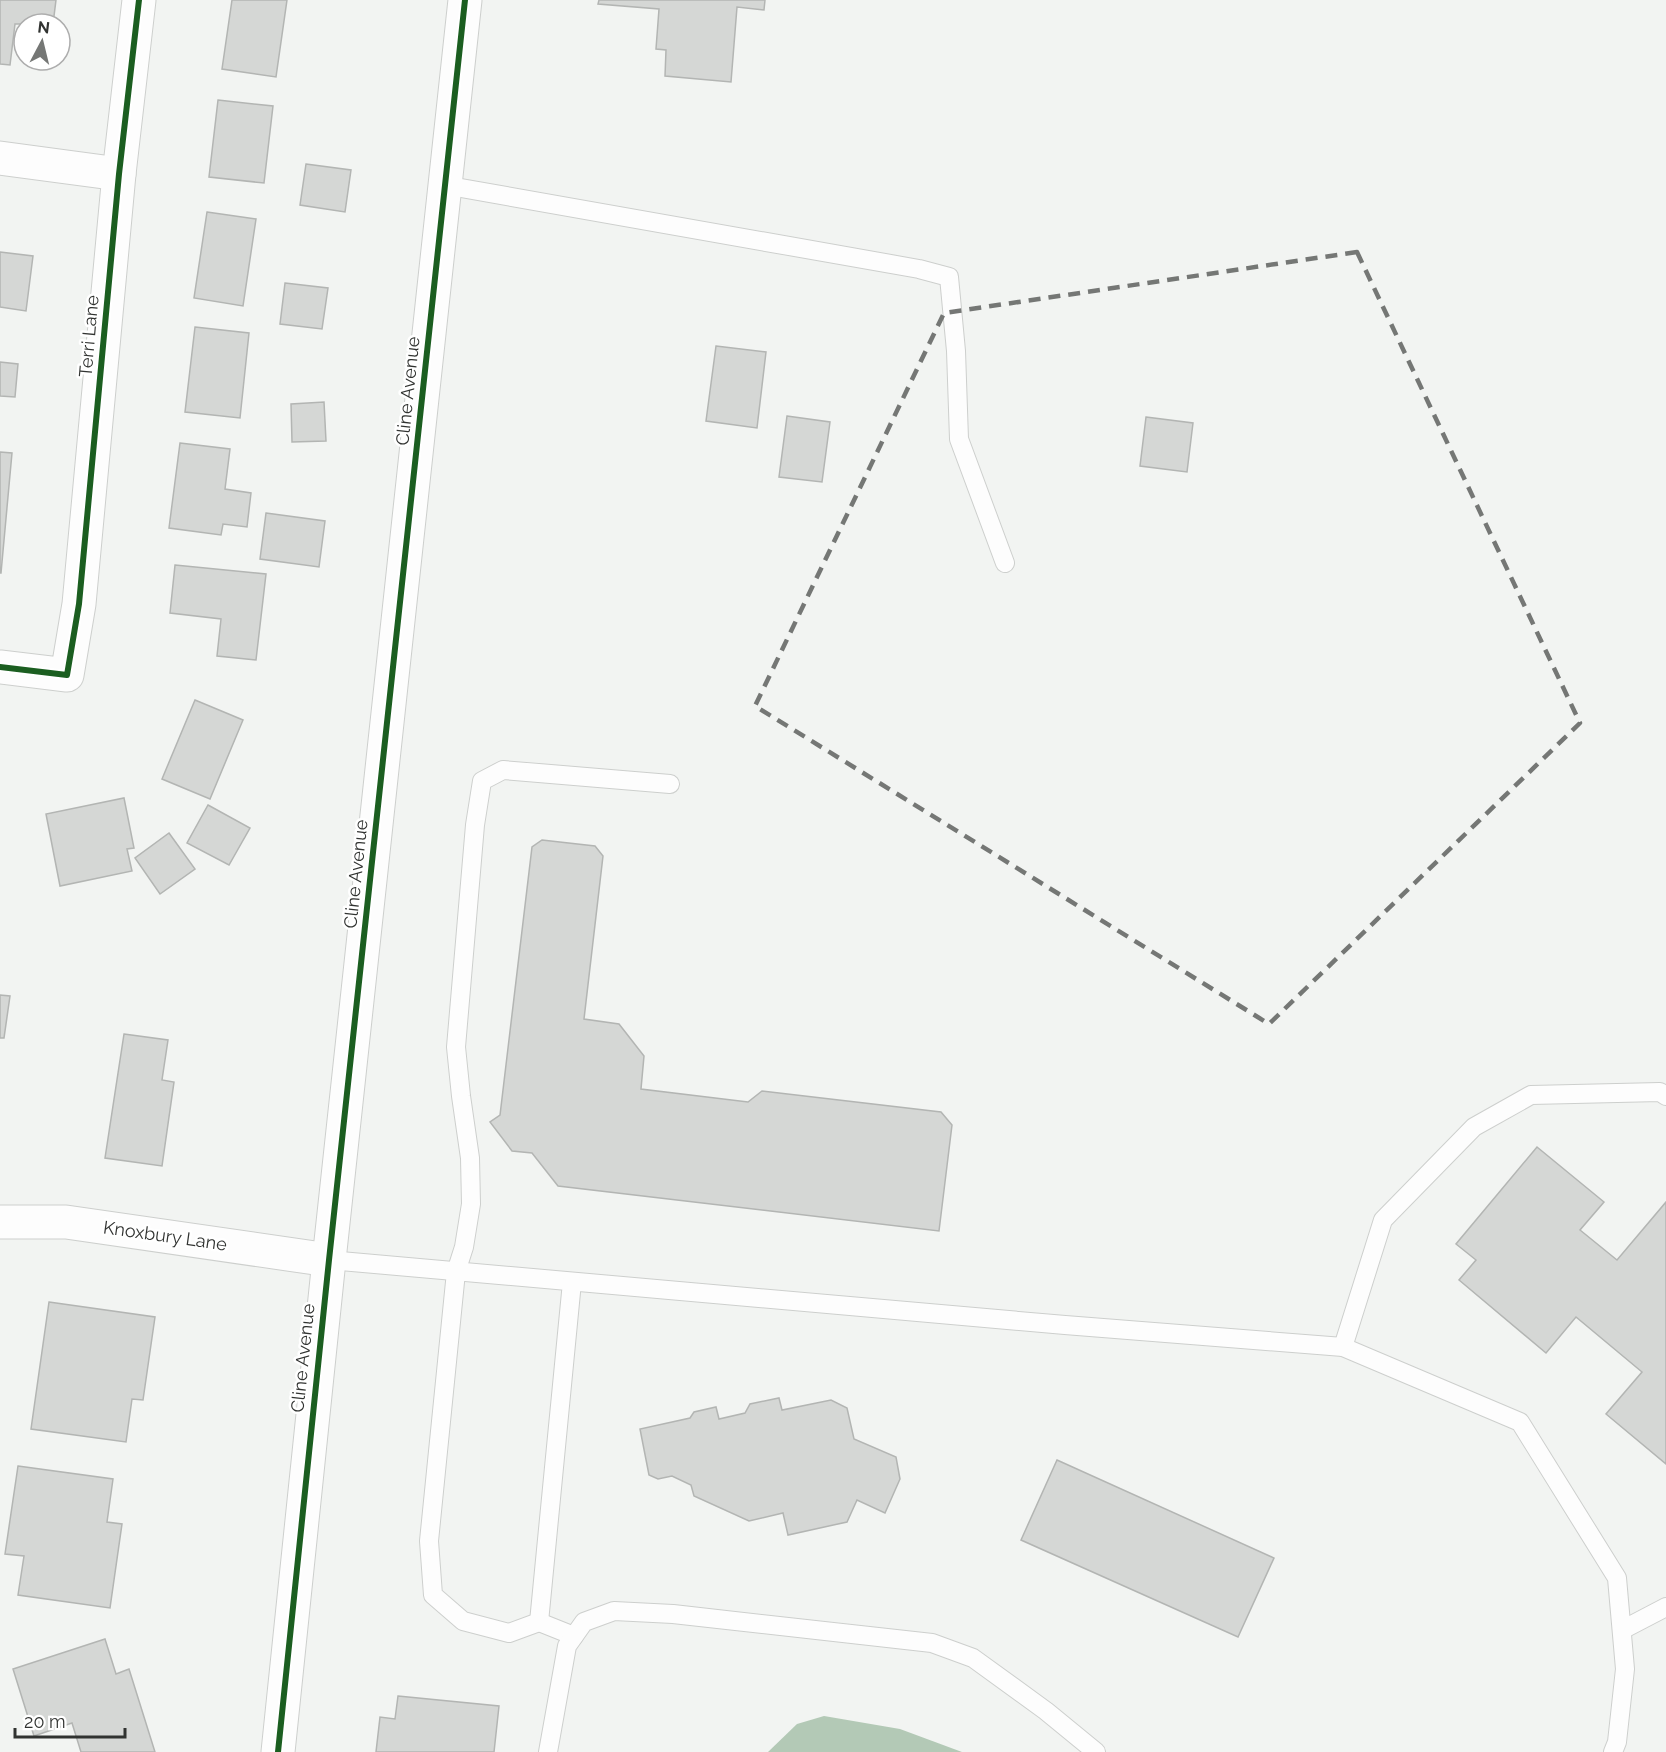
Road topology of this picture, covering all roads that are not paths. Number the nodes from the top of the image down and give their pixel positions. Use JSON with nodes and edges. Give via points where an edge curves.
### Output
{"nodes":[{"id":1,"x":139,"y":0,"type":"edge"},
{"id":2,"x":465,"y":0,"type":"edge"},
{"id":3,"x":0,"y":158,"type":"edge"},
{"id":4,"x":119,"y":174,"type":"junction"},
{"id":5,"x":444,"y":185,"type":"junction"},
{"id":6,"x":1005,"y":563,"type":"dead end"},
{"id":7,"x":0,"y":667,"type":"edge"},
{"id":8,"x":670,"y":784,"type":"dead end"},
{"id":9,"x":1666,"y":1096,"type":"edge"},
{"id":10,"x":0,"y":1222,"type":"edge"},
{"id":11,"x":328,"y":1260,"type":"junction"},
{"id":12,"x":456,"y":1272,"type":"junction"},
{"id":13,"x":572,"y":1282,"type":"junction"},
{"id":14,"x":1343,"y":1347,"type":"junction"},
{"id":15,"x":1666,"y":1607,"type":"edge"},
{"id":16,"x":539,"y":1622,"type":"junction"},
{"id":17,"x":1622,"y":1630,"type":"junction"},
{"id":18,"x":574,"y":1636,"type":"junction"},
{"id":19,"x":278,"y":1752,"type":"edge"},
{"id":20,"x":548,"y":1752,"type":"edge"},
{"id":21,"x":1096,"y":1752,"type":"edge"},
{"id":22,"x":1613,"y":1752,"type":"edge"}],
"edges":[{"from":1,"to":4,"type":"street","name":"Terri Lane"},
{"from":2,"to":5,"type":"street","name":"Cline Avenue"},
{"from":3,"to":4,"type":"street"},
{"from":4,"to":7,"type":"street","name":"Terri Lane","via":[[79,604],[67,675]]},
{"from":5,"to":6,"type":"lane","via":[[949,277],[959,439]]},
{"from":5,"to":11,"type":"street","name":"Cline Avenue"},
{"from":8,"to":12,"type":"lane","via":[[503,770],[482,781],[456,1047],[470,1158],[471,1204]]},
{"from":9,"to":14,"type":"lane","via":[[1660,1092],[1531,1095],[1474,1127],[1383,1220]]},
{"from":10,"to":11,"type":"street","name":"Knoxbury Lane","via":[[66,1222]]},
{"from":11,"to":12,"type":"lane"},
{"from":11,"to":19,"type":"street","name":"Cline Avenue"},
{"from":12,"to":13,"type":"lane"},
{"from":12,"to":16,"type":"lane","via":[[429,1541],[433,1595],[463,1621],[509,1633]]},
{"from":13,"to":14,"type":"lane"},
{"from":13,"to":16,"type":"lane"},
{"from":14,"to":17,"type":"lane","via":[[1520,1422],[1617,1578]]},
{"from":15,"to":17,"type":"lane"},
{"from":16,"to":18,"type":"lane"},
{"from":17,"to":22,"type":"lane","via":[[1626,1669]]},
{"from":18,"to":20,"type":"lane","via":[[567,1646]]},
{"from":18,"to":21,"type":"lane","via":[[584,1622],[614,1611],[932,1643],[973,1658]]}]}
